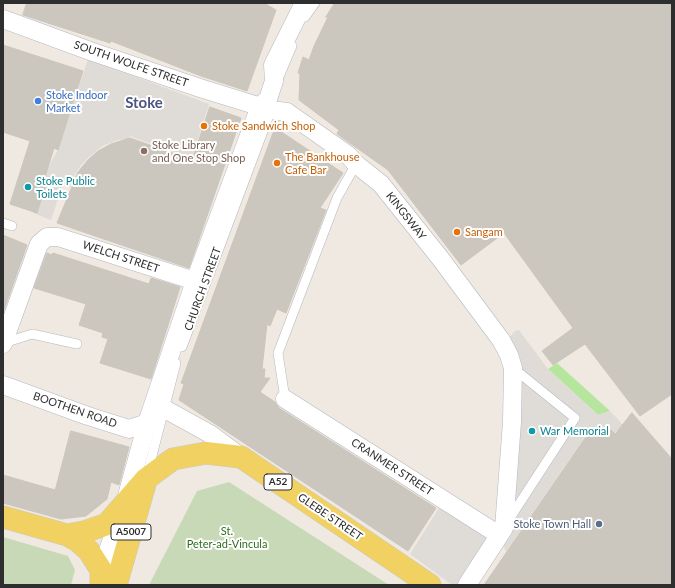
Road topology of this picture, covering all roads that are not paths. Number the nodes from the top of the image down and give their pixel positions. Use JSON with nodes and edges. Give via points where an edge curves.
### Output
{"nodes":[{"id":1,"x":304,"y":4,"type":"edge"},
{"id":2,"x":3,"y":19,"type":"edge"},
{"id":3,"x":265,"y":108,"type":"junction"},
{"id":4,"x":356,"y":164,"type":"junction"},
{"id":5,"x":3,"y":223,"type":"edge"},
{"id":6,"x":12,"y":226,"type":"dead end"},
{"id":7,"x":195,"y":281,"type":"junction"},
{"id":8,"x":3,"y":344,"type":"edge"},
{"id":9,"x":77,"y":344,"type":"dead end"},
{"id":10,"x":513,"y":368,"type":"junction"},
{"id":11,"x":3,"y":385,"type":"edge"},
{"id":12,"x":285,"y":399,"type":"joint"},
{"id":13,"x":159,"y":406,"type":"junction"},
{"id":14,"x":147,"y":423,"type":"junction"},
{"id":15,"x":241,"y":457,"type":"junction"},
{"id":16,"x":146,"y":479,"type":"junction"},
{"id":17,"x":125,"y":503,"type":"junction"},
{"id":18,"x":3,"y":517,"type":"edge"},
{"id":19,"x":501,"y":532,"type":"junction"},
{"id":20,"x":67,"y":535,"type":"junction"},
{"id":21,"x":101,"y":577,"type":"edge"},
{"id":22,"x":116,"y":585,"type":"edge"},
{"id":23,"x":430,"y":585,"type":"edge"},
{"id":24,"x":467,"y":585,"type":"edge"}],
"edges":[{"from":1,"to":3,"type":"street","name":"CHURCH STREET","via":[[273,66],[274,81]]},
{"from":2,"to":3,"type":"street","name":"SOUTH WOLFE STREET","via":[[90,51]]},
{"from":3,"to":4,"type":"street","name":"KINGSWAY","via":[[287,112],[348,154]]},
{"from":3,"to":7,"type":"street","name":"CHURCH STREET"},
{"from":3,"to":13,"type":"lane","name":"CHURCH STREET"},
{"from":4,"to":10,"type":"street","name":"KINGSWAY","via":[[381,184],[440,258],[501,340]]},
{"from":4,"to":12,"type":"lane","via":[[337,198],[278,353]]},
{"from":5,"to":6,"type":"lane"},
{"from":7,"to":8,"type":"street","name":"WELCH STREET","via":[[58,237],[47,237],[39,244]]},
{"from":7,"to":13,"type":"street","name":"CHURCH STREET"},
{"from":8,"to":9,"type":"lane","via":[[32,334]]},
{"from":10,"to":19,"type":"street","name":"KINGSWAY","via":[[512,422]]},
{"from":10,"to":19,"type":"lane","name":"KINGSWAY","via":[[575,418]]},
{"from":11,"to":14,"type":"street","name":"BOOTHEN ROAD","via":[[129,429]]},
{"from":12,"to":19,"type":"street","name":"CRANMER STREET"},
{"from":13,"to":14,"type":"street","name":"CHURCH STREET"},
{"from":13,"to":15,"type":"street","via":[[210,434]]},
{"from":13,"to":16,"type":"lane","name":"CHURCH STREET"},
{"from":14,"to":17,"type":"street","name":"CHURCH STREET"},
{"from":15,"to":16,"type":"main road","name":"GLEBE STREET","number":"A52","via":[[206,453],[173,459]]},
{"from":15,"to":23,"type":"main road","name":"GLEBE STREET","number":"A52"},
{"from":16,"to":17,"type":"main road","name":"GLEBE STREET","number":"A52"},
{"from":16,"to":22,"type":"main road","name":"CHURCH STREET","number":"A5007"},
{"from":17,"to":20,"type":"main road","number":"A52","via":[[107,524]]},
{"from":17,"to":21,"type":"street","name":"CHURCH STREET"},
{"from":18,"to":20,"type":"main road","number":"A52"},
{"from":19,"to":24,"type":"street","name":"KINGSWAY"},
{"from":20,"to":21,"type":"main road","number":"A52","via":[[89,551]]}]}
